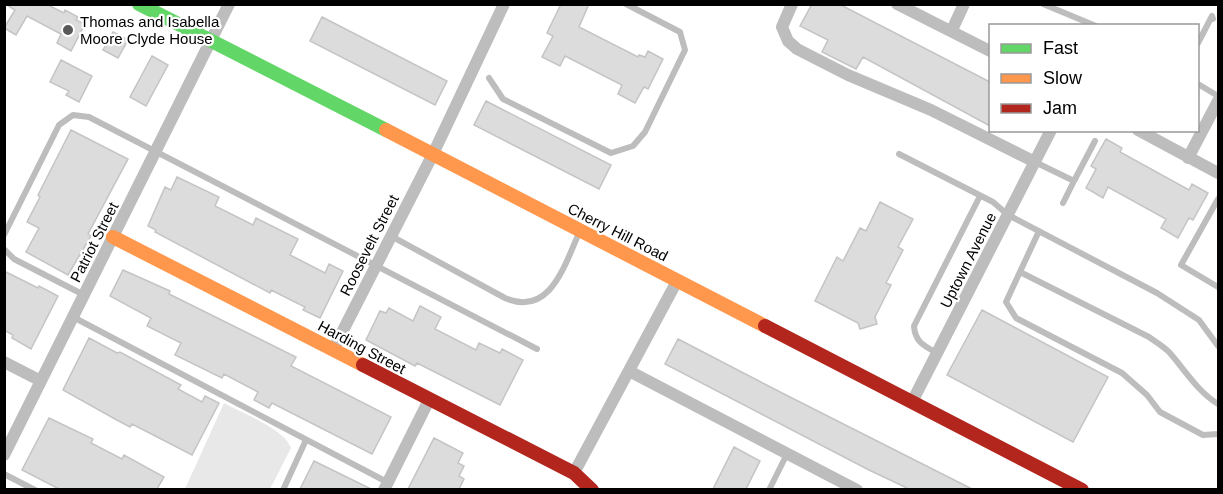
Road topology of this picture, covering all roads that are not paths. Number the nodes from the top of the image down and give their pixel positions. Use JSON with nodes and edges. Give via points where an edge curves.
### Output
{"nodes":[{"id":1,"x":139,"y":4,"type":"edge"},
{"id":2,"x":229,"y":4,"type":"edge"},
{"id":3,"x":504,"y":4,"type":"edge"},
{"id":4,"x":626,"y":4,"type":"edge"},
{"id":5,"x":792,"y":4,"type":"edge"},
{"id":6,"x":897,"y":4,"type":"edge"},
{"id":7,"x":964,"y":4,"type":"edge"},
{"id":8,"x":1043,"y":4,"type":"edge"},
{"id":9,"x":1213,"y":19,"type":"dead end"},
{"id":10,"x":1091,"y":24,"type":"edge"},
{"id":11,"x":951,"y":30,"type":"junction"},
{"id":12,"x":1199,"y":39,"type":"edge"},
{"id":13,"x":210,"y":42,"type":"junction"},
{"id":14,"x":989,"y":50,"type":"edge"},
{"id":15,"x":489,"y":78,"type":"dead end"},
{"id":16,"x":1199,"y":85,"type":"edge"},
{"id":17,"x":1218,"y":98,"type":"edge"},
{"id":18,"x":1050,"y":132,"type":"edge"},
{"id":19,"x":1142,"y":132,"type":"edge"},
{"id":20,"x":1095,"y":141,"type":"dead end"},
{"id":21,"x":155,"y":152,"type":"junction"},
{"id":22,"x":433,"y":154,"type":"junction"},
{"id":23,"x":899,"y":154,"type":"dead end"},
{"id":24,"x":1188,"y":158,"type":"junction"},
{"id":25,"x":1035,"y":162,"type":"junction"},
{"id":26,"x":1218,"y":173,"type":"edge"},
{"id":27,"x":1074,"y":182,"type":"junction"},
{"id":28,"x":980,"y":196,"type":"junction"},
{"id":29,"x":1218,"y":199,"type":"edge"},
{"id":30,"x":1063,"y":203,"type":"dead end"},
{"id":31,"x":1008,"y":215,"type":"junction"},
{"id":32,"x":581,"y":231,"type":"junction"},
{"id":33,"x":1039,"y":231,"type":"junction"},
{"id":34,"x":4,"y":235,"type":"edge"},
{"id":35,"x":391,"y":236,"type":"junction"},
{"id":36,"x":113,"y":237,"type":"junction"},
{"id":37,"x":4,"y":249,"type":"edge"},
{"id":38,"x":376,"y":266,"type":"junction"},
{"id":39,"x":1020,"y":272,"type":"junction"},
{"id":40,"x":677,"y":281,"type":"junction"},
{"id":41,"x":1218,"y":287,"type":"edge"},
{"id":42,"x":84,"y":295,"type":"junction"},
{"id":43,"x":73,"y":317,"type":"junction"},
{"id":44,"x":1218,"y":346,"type":"edge"},
{"id":45,"x":537,"y":349,"type":"dead end"},
{"id":46,"x":333,"y":350,"type":"junction"},
{"id":47,"x":938,"y":353,"type":"junction"},
{"id":48,"x":4,"y":362,"type":"edge"},
{"id":49,"x":629,"y":371,"type":"junction"},
{"id":50,"x":40,"y":381,"type":"junction"},
{"id":51,"x":429,"y":400,"type":"junction"},
{"id":52,"x":912,"y":402,"type":"junction"},
{"id":53,"x":1218,"y":404,"type":"edge"},
{"id":54,"x":1218,"y":434,"type":"edge"},
{"id":55,"x":306,"y":440,"type":"junction"},
{"id":56,"x":787,"y":454,"type":"junction"},
{"id":57,"x":4,"y":455,"type":"edge"},
{"id":58,"x":574,"y":473,"type":"junction"},
{"id":59,"x":4,"y":474,"type":"edge"},
{"id":60,"x":385,"y":486,"type":"edge"},
{"id":61,"x":34,"y":489,"type":"edge"},
{"id":62,"x":283,"y":489,"type":"edge"},
{"id":63,"x":592,"y":489,"type":"edge"},
{"id":64,"x":769,"y":489,"type":"edge"},
{"id":65,"x":857,"y":489,"type":"edge"},
{"id":66,"x":1082,"y":489,"type":"edge"}],
"edges":[{"from":1,"to":13,"type":"main road","name":"Cherry Hill Road"},
{"from":2,"to":13,"type":"street","name":"Patriot Street"},
{"from":3,"to":22,"type":"street","name":"Roosevelt Street"},
{"from":4,"to":15,"type":"lane","via":[[680,32],[685,50],[645,132],[633,146],[611,153],[503,99]]},
{"from":5,"to":25,"type":"street","via":[[782,27],[796,49]]},
{"from":6,"to":11,"type":"street"},
{"from":7,"to":11,"type":"street"},
{"from":8,"to":10,"type":"lane"},
{"from":9,"to":12,"type":"lane","via":[[1212,16]]},
{"from":11,"to":14,"type":"street"},
{"from":13,"to":21,"type":"street","name":"Patriot Street"},
{"from":13,"to":22,"type":"main road","name":"Cherry Hill Road"},
{"from":16,"to":17,"type":"lane"},
{"from":17,"to":24,"type":"street"},
{"from":18,"to":25,"type":"street","name":"Uptown Avenue"},
{"from":19,"to":24,"type":"street"},
{"from":20,"to":27,"type":"lane"},
{"from":21,"to":34,"type":"lane","via":[[88,117],[73,115],[59,125]]},
{"from":21,"to":36,"type":"street","name":"Patriot Street"},
{"from":21,"to":38,"type":"lane"},
{"from":22,"to":32,"type":"main road","name":"Cherry Hill Road"},
{"from":22,"to":35,"type":"street","name":"Roosevelt Street"},
{"from":23,"to":28,"type":"lane"},
{"from":24,"to":26,"type":"street"},
{"from":25,"to":27,"type":"lane"},
{"from":25,"to":31,"type":"street","name":"Uptown Avenue"},
{"from":27,"to":30,"type":"lane"},
{"from":28,"to":31,"type":"lane"},
{"from":28,"to":47,"type":"lane","via":[[914,326],[914,336],[921,344]]},
{"from":29,"to":41,"type":"lane","via":[[1181,265]]},
{"from":31,"to":33,"type":"lane"},
{"from":31,"to":47,"type":"street","name":"Uptown Avenue"},
{"from":32,"to":35,"type":"lane","via":[[551,289],[546,295],[523,303],[505,298]]},
{"from":32,"to":40,"type":"main road","name":"Cherry Hill Road"},
{"from":33,"to":39,"type":"lane"},
{"from":33,"to":44,"type":"lane","via":[[1157,293],[1199,320]]},
{"from":35,"to":38,"type":"street","name":"Roosevelt Street"},
{"from":36,"to":42,"type":"street","name":"Patriot Street"},
{"from":36,"to":46,"type":"main road","name":"Harding Street"},
{"from":37,"to":42,"type":"lane","via":[[14,259]]},
{"from":38,"to":45,"type":"lane"},
{"from":38,"to":46,"type":"street","name":"Roosevelt Street"},
{"from":39,"to":53,"type":"lane","via":[[1167,349],[1193,382]]},
{"from":39,"to":54,"type":"lane","via":[[1006,302],[1016,318],[1122,373],[1160,412],[1203,435]]},
{"from":40,"to":49,"type":"street"},
{"from":40,"to":52,"type":"main road","name":"Cherry Hill Road"},
{"from":42,"to":43,"type":"street","name":"Patriot Street"},
{"from":43,"to":50,"type":"street","name":"Patriot Street"},
{"from":43,"to":55,"type":"lane"},
{"from":46,"to":51,"type":"main road","name":"Harding Street"},
{"from":47,"to":52,"type":"street","name":"Uptown Avenue"},
{"from":48,"to":50,"type":"street"},
{"from":49,"to":56,"type":"street"},
{"from":49,"to":58,"type":"street"},
{"from":50,"to":57,"type":"street","name":"Patriot Street"},
{"from":51,"to":58,"type":"main road","name":"Harding Street"},
{"from":51,"to":60,"type":"street"},
{"from":52,"to":66,"type":"main road","name":"Cherry Hill Road"},
{"from":55,"to":60,"type":"lane"},
{"from":55,"to":62,"type":"lane"},
{"from":56,"to":64,"type":"lane"},
{"from":56,"to":65,"type":"street"},
{"from":58,"to":63,"type":"main road","name":"Harding Street"},
{"from":59,"to":61,"type":"lane"}]}
